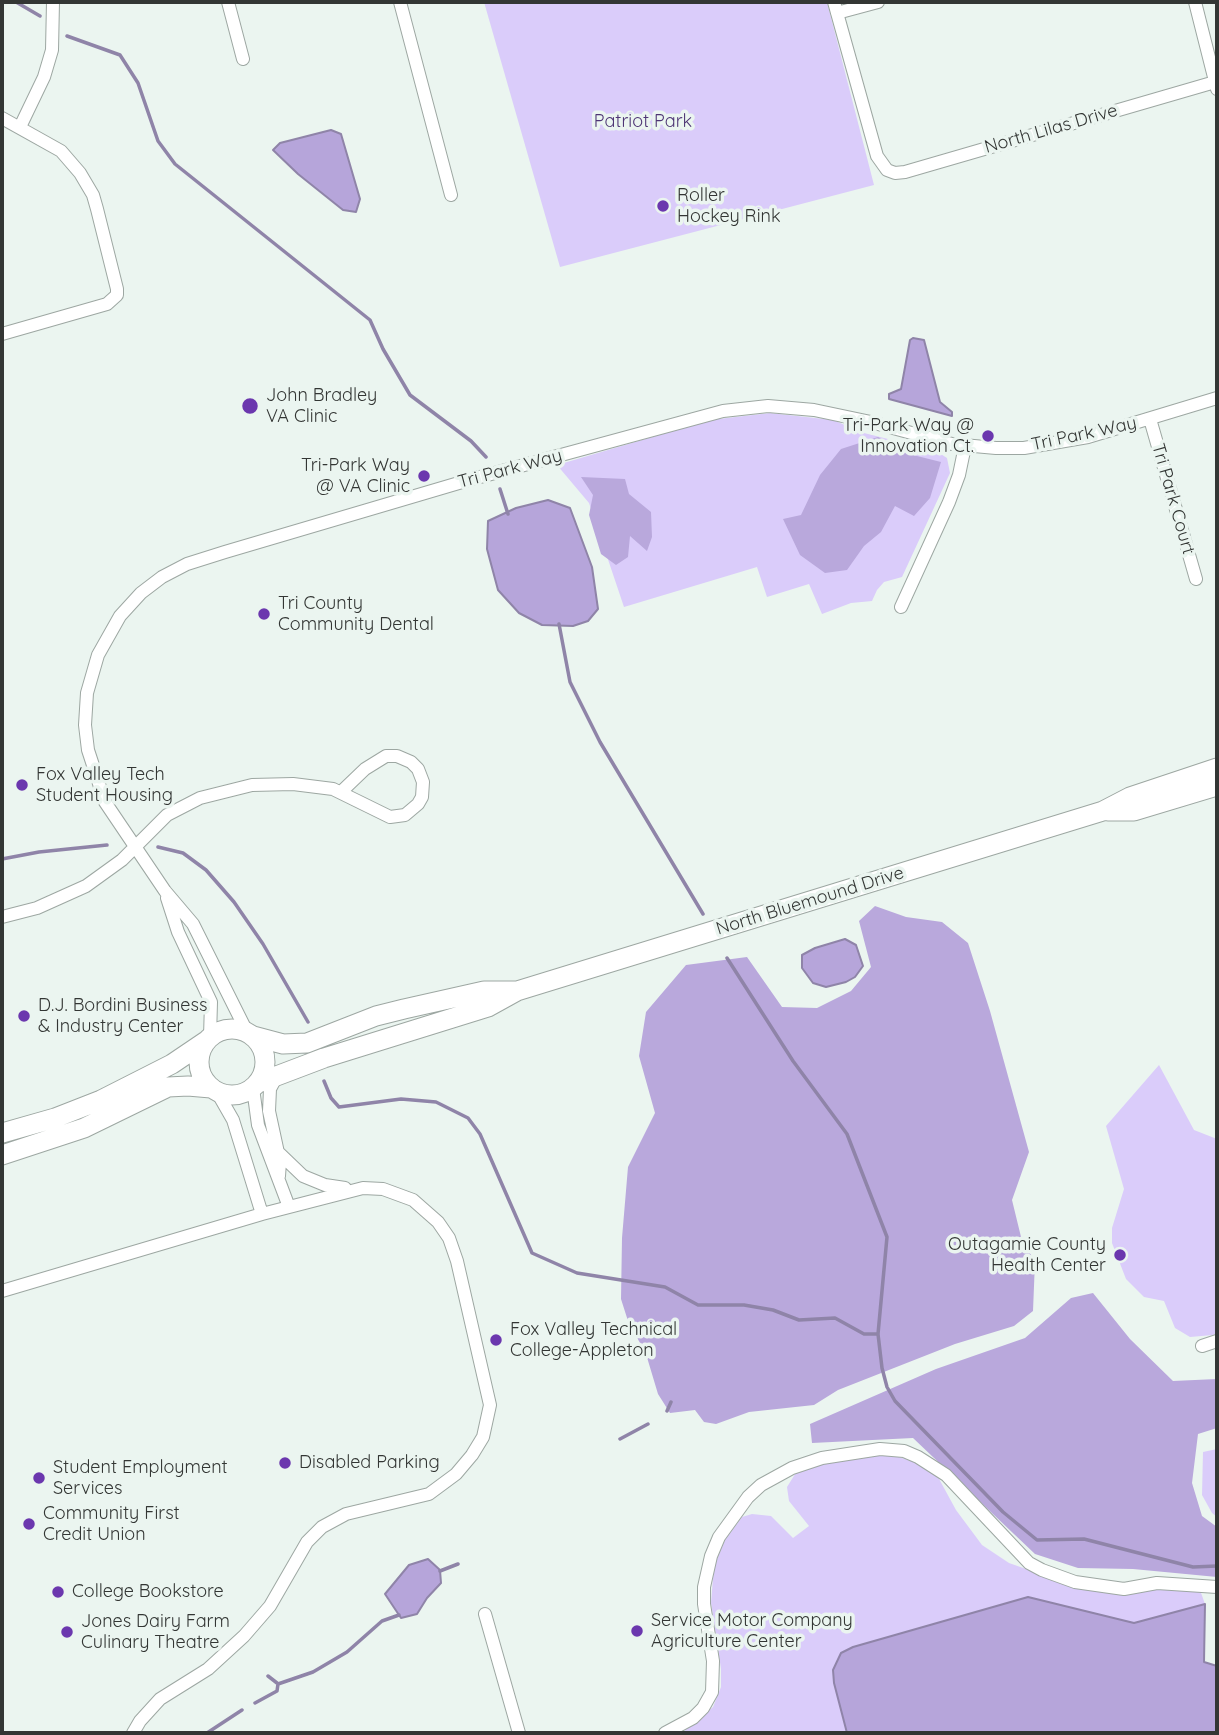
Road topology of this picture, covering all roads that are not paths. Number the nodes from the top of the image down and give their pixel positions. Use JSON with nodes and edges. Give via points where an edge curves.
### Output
{"nodes":[{"id":1,"x":53,"y":2,"type":"edge"},
{"id":2,"x":228,"y":2,"type":"edge"},
{"id":3,"x":400,"y":2,"type":"edge"},
{"id":4,"x":878,"y":2,"type":"edge"},
{"id":5,"x":1195,"y":2,"type":"edge"},
{"id":6,"x":835,"y":7,"type":"edge"},
{"id":7,"x":243,"y":58,"type":"dead end"},
{"id":8,"x":1216,"y":85,"type":"edge"},
{"id":9,"x":2,"y":118,"type":"edge"},
{"id":10,"x":20,"y":127,"type":"junction"},
{"id":11,"x":451,"y":195,"type":"dead end"},
{"id":12,"x":2,"y":334,"type":"edge"},
{"id":13,"x":1217,"y":398,"type":"edge"},
{"id":14,"x":1150,"y":419,"type":"junction"},
{"id":15,"x":965,"y":446,"type":"junction"},
{"id":16,"x":1196,"y":579,"type":"dead end"},
{"id":17,"x":901,"y":607,"type":"dead end"},
{"id":18,"x":1217,"y":768,"type":"edge"},
{"id":19,"x":1217,"y":786,"type":"edge"},
{"id":20,"x":341,"y":792,"type":"junction"},
{"id":21,"x":1103,"y":811,"type":"junction"},
{"id":22,"x":134,"y":847,"type":"junction"},
{"id":23,"x":164,"y":891,"type":"junction"},
{"id":24,"x":2,"y":918,"type":"edge"},
{"id":25,"x":517,"y":991,"type":"junction"},
{"id":26,"x":250,"y":1034,"type":"junction"},
{"id":27,"x":208,"y":1039,"type":"junction"},
{"id":28,"x":277,"y":1075,"type":"junction"},
{"id":29,"x":256,"y":1085,"type":"junction"},
{"id":30,"x":214,"y":1090,"type":"junction"},
{"id":31,"x":2,"y":1133,"type":"edge"},
{"id":32,"x":277,"y":1152,"type":"junction"},
{"id":33,"x":2,"y":1155,"type":"edge"},
{"id":34,"x":279,"y":1176,"type":"junction"},
{"id":35,"x":353,"y":1189,"type":"junction"},
{"id":36,"x":289,"y":1207,"type":"junction"},
{"id":37,"x":262,"y":1214,"type":"junction"},
{"id":38,"x":2,"y":1291,"type":"edge"},
{"id":39,"x":1217,"y":1341,"type":"edge"},
{"id":40,"x":1202,"y":1346,"type":"dead end"},
{"id":41,"x":1217,"y":1587,"type":"edge"},
{"id":42,"x":485,"y":1615,"type":"dead end"},
{"id":43,"x":133,"y":1733,"type":"edge"},
{"id":44,"x":519,"y":1733,"type":"edge"},
{"id":45,"x":665,"y":1733,"type":"edge"}],
"edges":[{"from":1,"to":10,"type":"street","via":[[52,50]]},
{"from":2,"to":7,"type":"street"},
{"from":3,"to":11,"type":"street"},
{"from":4,"to":6,"type":"street"},
{"from":5,"to":8,"type":"street"},
{"from":6,"to":8,"type":"street","name":"North Lilas Drive","via":[[877,156],[895,173]]},
{"from":9,"to":10,"type":"street"},
{"from":10,"to":12,"type":"street","via":[[61,151],[88,185],[117,289],[107,304]]},
{"from":13,"to":14,"type":"street","name":"Tri Park Way"},
{"from":14,"to":15,"type":"street","name":"Tri Park Way","via":[[1058,443],[1015,448]]},
{"from":14,"to":16,"type":"street","name":"Tri Park Court"},
{"from":15,"to":17,"type":"street","via":[[949,502]]},
{"from":15,"to":22,"type":"street","name":"Tri Park Way","via":[[814,410],[768,406],[723,411],[436,490],[174,570],[141,593],[120,616],[98,655],[87,693],[86,737],[95,776],[105,802]]},
{"from":18,"to":21,"type":"main road","name":"North Bluemound Drive","via":[[1130,797]]},
{"from":19,"to":21,"type":"main road","name":"North Bluemound Drive","via":[[1134,811]]},
{"from":20,"to":20,"type":"street","via":[[390,817],[405,815],[418,804],[423,782],[411,762],[386,757]]},
{"from":20,"to":22,"type":"street","via":[[293,784],[219,792],[166,815]]},
{"from":21,"to":25,"type":"main road","name":"North Bluemound Drive"},
{"from":22,"to":23,"type":"street","name":"Tri Park Way"},
{"from":22,"to":24,"type":"street","via":[[86,886]]},
{"from":23,"to":26,"type":"street","name":"Tri Park Way","via":[[192,924]]},
{"from":23,"to":27,"type":"street","name":"Tri Park Way","via":[[211,1002]]},
{"from":25,"to":26,"type":"main road","name":"North Bluemound Drive","via":[[484,991],[395,1011],[307,1043],[283,1044]]},
{"from":25,"to":28,"type":"main road","name":"North Bluemound Drive","via":[[488,1007]]},
{"from":26,"to":27,"type":"main road","via":[[228,1029]]},
{"from":26,"to":29,"type":"main road","via":[[265,1058]]},
{"from":27,"to":30,"type":"main road","via":[[199,1066]]},
{"from":27,"to":31,"type":"main road","via":[[177,1061],[101,1100]]},
{"from":28,"to":29,"type":"main road","name":"North Bluemound Drive"},
{"from":28,"to":32,"type":"street","via":[[270,1089],[269,1111]]},
{"from":29,"to":30,"type":"main road","via":[[236,1096]]},
{"from":29,"to":34,"type":"street","via":[[258,1125]]},
{"from":30,"to":33,"type":"main road","via":[[169,1087],[84,1128]]},
{"from":30,"to":37,"type":"street","via":[[239,1135]]},
{"from":32,"to":34,"type":"street"},
{"from":32,"to":35,"type":"street","via":[[311,1181]]},
{"from":34,"to":36,"type":"street"},
{"from":35,"to":36,"type":"street"},
{"from":35,"to":43,"type":"street","via":[[383,1189],[413,1200],[449,1238],[490,1405],[483,1437],[456,1474],[429,1494],[346,1514],[322,1527],[244,1636],[208,1669],[155,1703]]},
{"from":36,"to":37,"type":"street"},
{"from":37,"to":38,"type":"street"},
{"from":39,"to":40,"type":"street"},
{"from":41,"to":45,"type":"street","via":[[1157,1583],[1124,1589],[1075,1582],[1042,1570],[1029,1563],[946,1475],[904,1451],[880,1449],[810,1461],[761,1485],[719,1537],[704,1587],[712,1692],[693,1718]]},
{"from":42,"to":44,"type":"street"}]}
